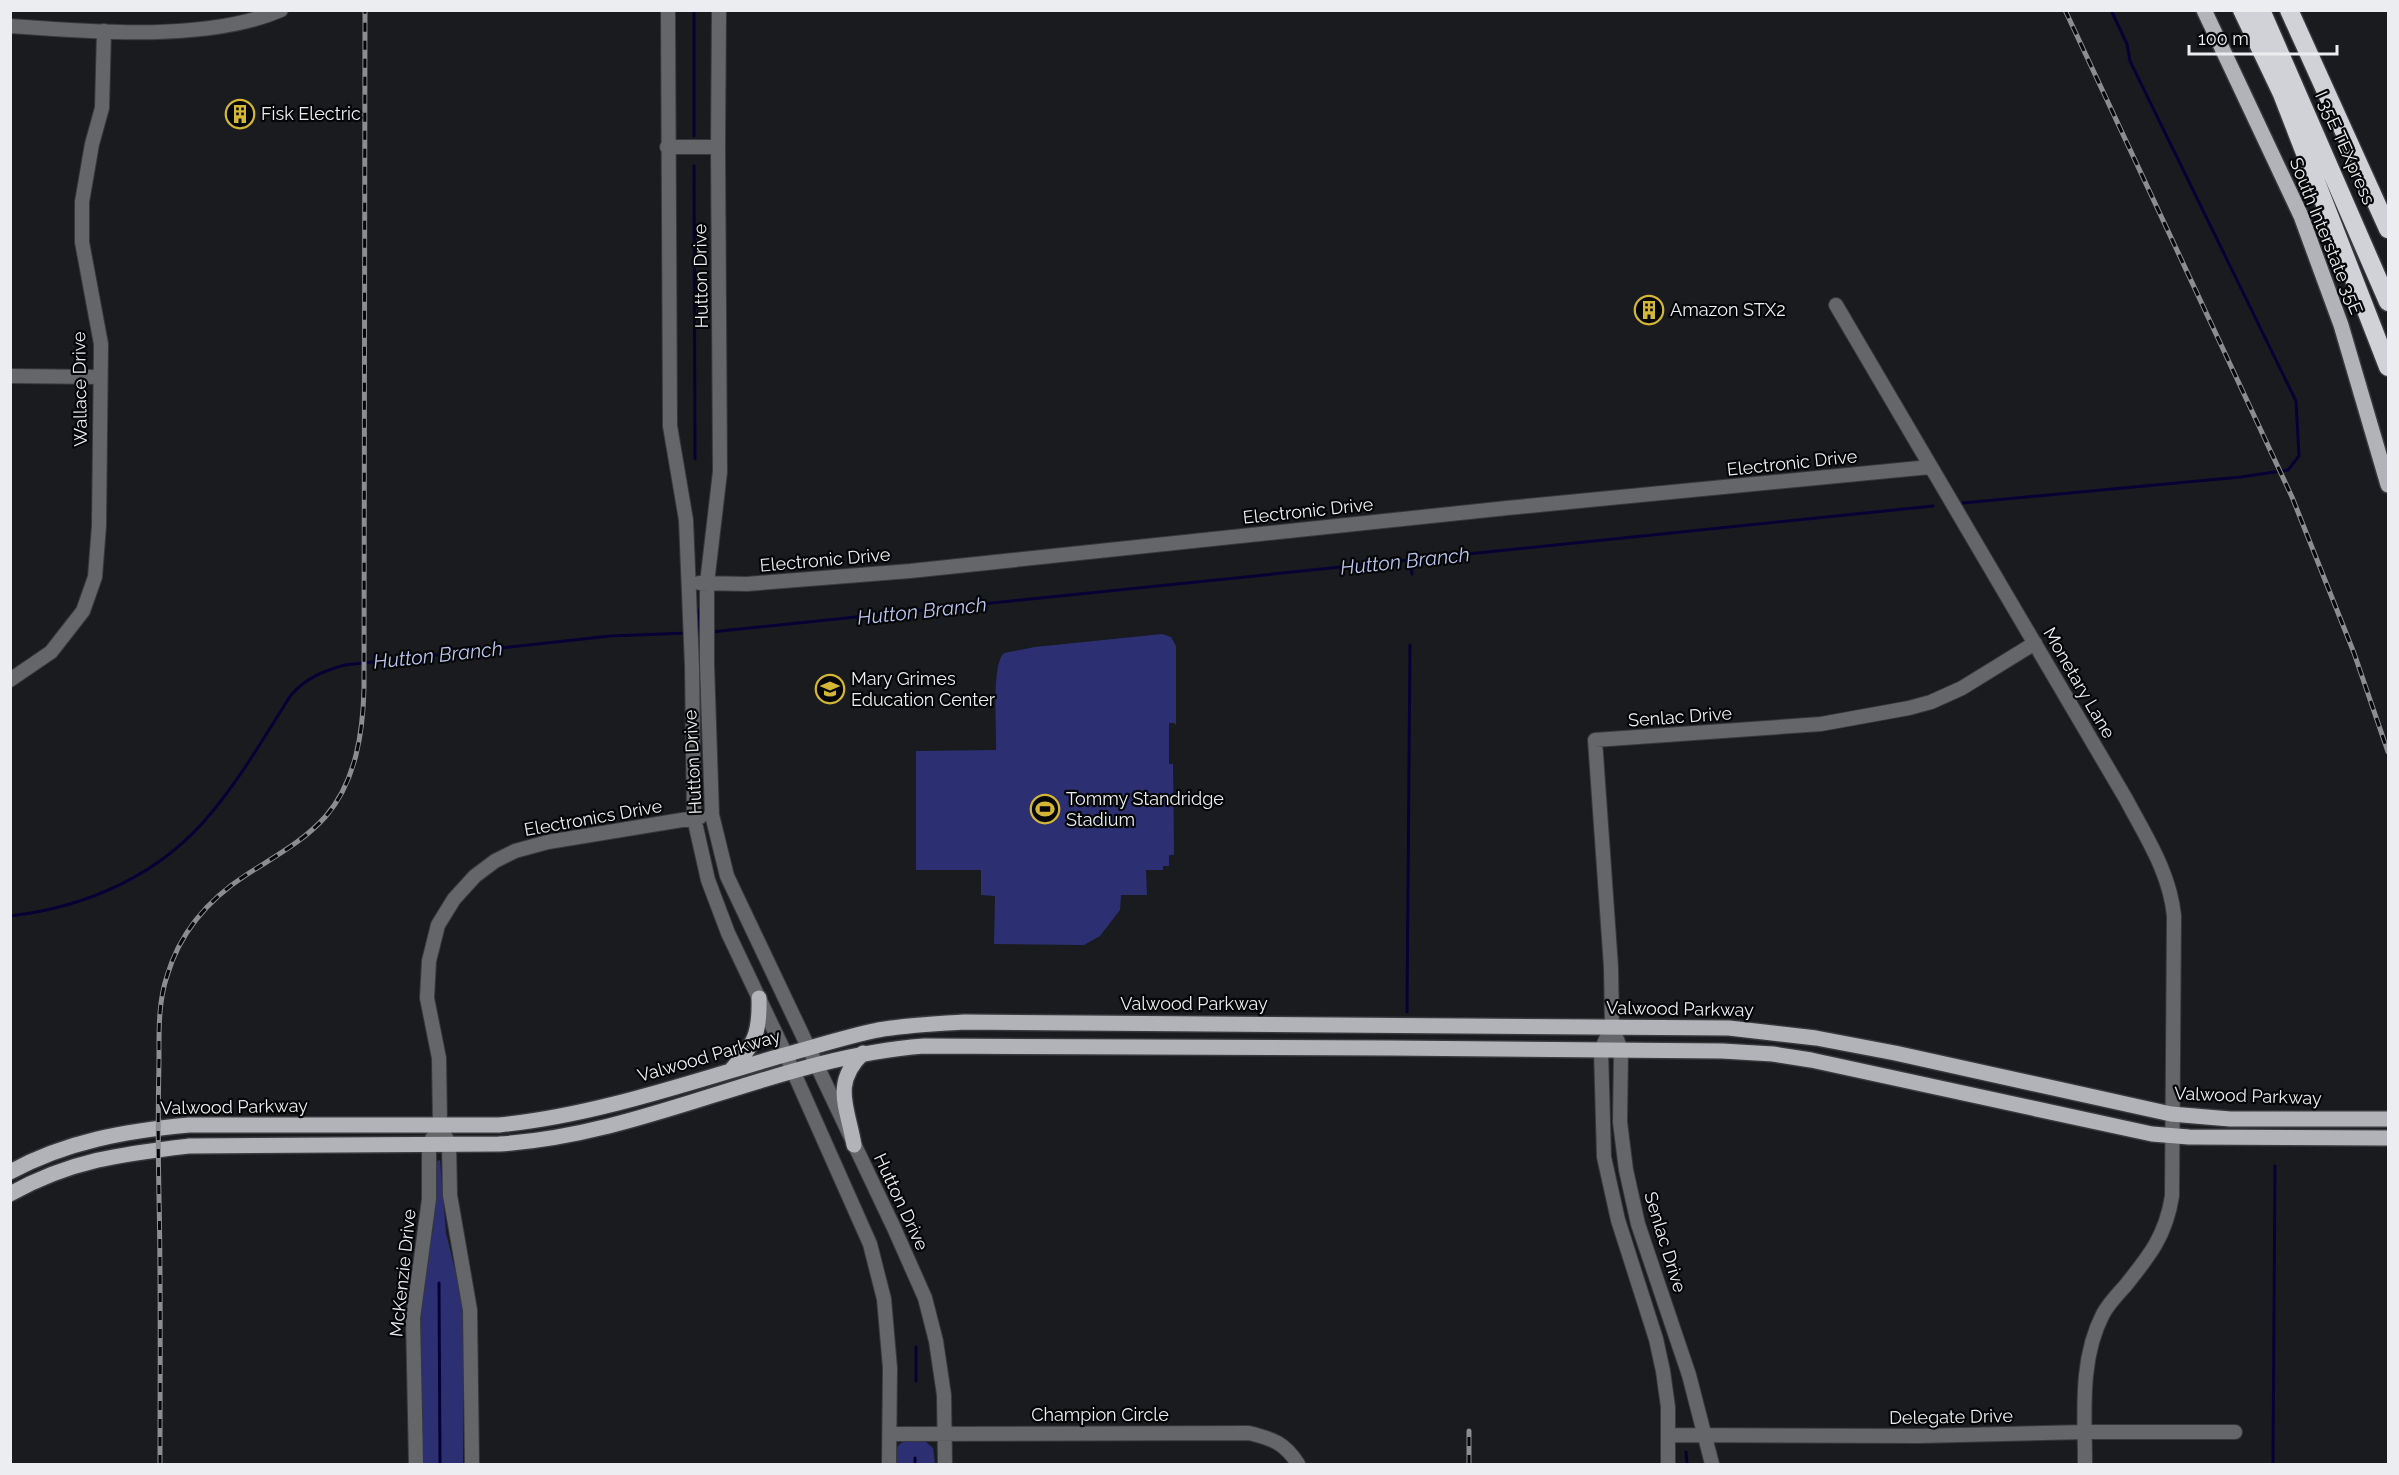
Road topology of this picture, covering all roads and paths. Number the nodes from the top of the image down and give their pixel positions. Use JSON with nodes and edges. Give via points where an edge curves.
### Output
{"nodes":[{"id":1,"x":281,"y":10,"type":"edge"},
{"id":2,"x":668,"y":10,"type":"edge"},
{"id":3,"x":719,"y":10,"type":"edge"},
{"id":4,"x":2204,"y":10,"type":"edge"},
{"id":5,"x":2242,"y":10,"type":"edge"},
{"id":6,"x":2261,"y":10,"type":"edge"},
{"id":7,"x":2289,"y":10,"type":"edge"},
{"id":8,"x":10,"y":26,"type":"edge"},
{"id":9,"x":104,"y":31,"type":"junction"},
{"id":10,"x":667,"y":147,"type":"junction"},
{"id":11,"x":718,"y":147,"type":"junction"},
{"id":12,"x":2388,"y":229,"type":"edge"},
{"id":13,"x":2388,"y":302,"type":"edge"},
{"id":14,"x":1836,"y":305,"type":"dead end"},
{"id":15,"x":2388,"y":367,"type":"edge"},
{"id":16,"x":10,"y":376,"type":"edge"},
{"id":17,"x":100,"y":377,"type":"junction"},
{"id":18,"x":1930,"y":467,"type":"junction"},
{"id":19,"x":2388,"y":485,"type":"edge"},
{"id":20,"x":707,"y":583,"type":"junction"},
{"id":21,"x":689,"y":584,"type":"junction"},
{"id":22,"x":2035,"y":643,"type":"junction"},
{"id":23,"x":10,"y":680,"type":"edge"},
{"id":24,"x":712,"y":815,"type":"junction"},
{"id":25,"x":694,"y":818,"type":"junction"},
{"id":26,"x":759,"y":998,"type":"junction"},
{"id":27,"x":1108,"y":1023,"type":"junction"},
{"id":28,"x":1389,"y":1025,"type":"junction"},
{"id":29,"x":1612,"y":1026,"type":"junction"},
{"id":30,"x":1775,"y":1032,"type":"junction"},
{"id":31,"x":1109,"y":1046,"type":"junction"},
{"id":32,"x":809,"y":1047,"type":"junction"},
{"id":33,"x":1390,"y":1048,"type":"junction"},
{"id":34,"x":1601,"y":1050,"type":"junction"},
{"id":35,"x":1621,"y":1050,"type":"junction"},
{"id":36,"x":863,"y":1053,"type":"junction"},
{"id":37,"x":1773,"y":1054,"type":"junction"},
{"id":38,"x":786,"y":1055,"type":"junction"},
{"id":39,"x":817,"y":1064,"type":"junction"},
{"id":40,"x":1973,"y":1070,"type":"junction"},
{"id":41,"x":730,"y":1071,"type":"junction"},
{"id":42,"x":793,"y":1071,"type":"junction"},
{"id":43,"x":1968,"y":1094,"type":"junction"},
{"id":44,"x":2171,"y":1114,"type":"junction"},
{"id":45,"x":2306,"y":1118,"type":"junction"},
{"id":46,"x":2388,"y":1119,"type":"edge"},
{"id":47,"x":440,"y":1125,"type":"junction"},
{"id":48,"x":2171,"y":1136,"type":"junction"},
{"id":49,"x":2306,"y":1138,"type":"junction"},
{"id":50,"x":2388,"y":1138,"type":"edge"},
{"id":51,"x":429,"y":1144,"type":"junction"},
{"id":52,"x":449,"y":1144,"type":"junction"},
{"id":53,"x":854,"y":1145,"type":"junction"},
{"id":54,"x":12,"y":1171,"type":"edge"},
{"id":55,"x":16,"y":1191,"type":"edge"},
{"id":56,"x":1638,"y":1224,"type":"junction"},
{"id":57,"x":1621,"y":1230,"type":"junction"},
{"id":58,"x":2085,"y":1432,"type":"junction"},
{"id":59,"x":2235,"y":1432,"type":"dead end"},
{"id":60,"x":945,"y":1433,"type":"junction"},
{"id":61,"x":890,"y":1434,"type":"junction"},
{"id":62,"x":1668,"y":1435,"type":"junction"},
{"id":63,"x":1706,"y":1437,"type":"junction"},
{"id":64,"x":416,"y":1464,"type":"edge"},
{"id":65,"x":472,"y":1464,"type":"edge"},
{"id":66,"x":889,"y":1464,"type":"edge"},
{"id":67,"x":945,"y":1464,"type":"edge"},
{"id":68,"x":1298,"y":1464,"type":"edge"},
{"id":69,"x":1668,"y":1464,"type":"edge"},
{"id":70,"x":1712,"y":1464,"type":"edge"},
{"id":71,"x":2085,"y":1464,"type":"edge"}],
"edges":[{"from":1,"to":9,"type":"street","via":[[204,30]]},
{"from":2,"to":10,"type":"street","name":"Hutton Drive"},
{"from":3,"to":11,"type":"street","name":"Hutton Drive"},
{"from":4,"to":19,"type":"main road","name":"South Interstate 35E","via":[[2301,216],[2341,324]]},
{"from":5,"to":15,"type":"highway","via":[[2282,94]]},
{"from":6,"to":13,"type":"highway","name":"I 35E TEXpress"},
{"from":7,"to":12,"type":"highway"},
{"from":8,"to":9,"type":"street"},
{"from":9,"to":17,"type":"street","name":"Wallace Drive","via":[[102,108],[82,202],[82,242],[101,344]]},
{"from":10,"to":11,"type":"street"},
{"from":10,"to":21,"type":"street","name":"Hutton Drive","via":[[670,426],[686,520]]},
{"from":11,"to":20,"type":"street","name":"Hutton Drive","via":[[720,472]]},
{"from":14,"to":18,"type":"street","name":"Monetary Lane"},
{"from":16,"to":17,"type":"street"},
{"from":17,"to":23,"type":"street","name":"Wallace Drive","via":[[95,577],[83,611],[51,652]]},
{"from":18,"to":20,"type":"street","name":"Electronic Drive","via":[[910,571],[747,584]]},
{"from":18,"to":22,"type":"street","name":"Monetary Lane"},
{"from":20,"to":21,"type":"street","name":"Electronic Drive"},
{"from":20,"to":24,"type":"street","name":"Hutton Drive"},
{"from":21,"to":25,"type":"street","name":"Hutton Drive"},
{"from":22,"to":29,"type":"street","name":"Senlac Drive","via":[[1962,687],[1909,708],[1821,724],[1595,740]]},
{"from":22,"to":44,"type":"street","name":"Monetary Lane","via":[[2126,799],[2157,856],[2172,894]]},
{"from":24,"to":25,"type":"street","name":"Electronics Drive"},
{"from":24,"to":32,"type":"street","name":"Hutton Drive","via":[[727,876]]},
{"from":25,"to":26,"type":"street","name":"Hutton Drive","via":[[708,880]]},
{"from":25,"to":47,"type":"street","name":"Electronics Drive","via":[[548,842],[516,851],[483,869],[460,891],[441,919],[427,975],[427,998],[439,1058]]},
{"from":26,"to":38,"type":"street","name":"Hutton Drive"},
{"from":26,"to":41,"type":"main road","via":[[757,1038]]},
{"from":27,"to":28,"type":"main road","name":"Valwood Parkway"},
{"from":27,"to":31,"type":"main road"},
{"from":27,"to":32,"type":"main road","name":"Valwood Parkway","via":[[927,1024],[878,1030]]},
{"from":28,"to":29,"type":"main road","name":"Valwood Parkway"},
{"from":28,"to":33,"type":"main road"},
{"from":29,"to":30,"type":"main road","name":"Valwood Parkway"},
{"from":29,"to":34,"type":"street","name":"Senlac Drive"},
{"from":29,"to":35,"type":"street","name":"Senlac Drive"},
{"from":30,"to":37,"type":"main road"},
{"from":30,"to":40,"type":"main road","name":"Valwood Parkway"},
{"from":31,"to":33,"type":"main road","name":"Valwood Parkway"},
{"from":31,"to":36,"type":"main road","name":"Valwood Parkway","via":[[924,1046]]},
{"from":32,"to":38,"type":"main road","name":"Valwood Parkway"},
{"from":32,"to":39,"type":"street","name":"Hutton Drive"},
{"from":33,"to":34,"type":"main road","name":"Valwood Parkway"},
{"from":34,"to":35,"type":"main road","name":"Valwood Parkway"},
{"from":34,"to":57,"type":"street","name":"Senlac Drive","via":[[1604,1157]]},
{"from":35,"to":37,"type":"main road","name":"Valwood Parkway"},
{"from":35,"to":56,"type":"street","name":"Senlac Drive","via":[[1620,1122]]},
{"from":36,"to":39,"type":"main road","name":"Valwood Parkway"},
{"from":36,"to":53,"type":"main road","via":[[846,1076],[844,1091],[844,1109]]},
{"from":37,"to":43,"type":"main road","name":"Valwood Parkway"},
{"from":38,"to":41,"type":"main road","name":"Valwood Parkway"},
{"from":38,"to":42,"type":"street","name":"Hutton Drive"},
{"from":39,"to":42,"type":"main road","name":"Valwood Parkway"},
{"from":39,"to":53,"type":"street","name":"Hutton Drive"},
{"from":40,"to":43,"type":"main road"},
{"from":40,"to":44,"type":"main road","name":"Valwood Parkway"},
{"from":41,"to":47,"type":"main road","name":"Valwood Parkway","via":[[536,1121]]},
{"from":42,"to":52,"type":"main road","name":"Valwood Parkway","via":[[579,1134],[538,1142]]},
{"from":42,"to":61,"type":"street","name":"Hutton Drive","via":[[870,1244],[884,1299]]},
{"from":43,"to":48,"type":"main road","name":"Valwood Parkway"},
{"from":44,"to":45,"type":"main road","name":"Valwood Parkway"},
{"from":44,"to":48,"type":"street","name":"Monetary Lane"},
{"from":45,"to":46,"type":"main road","name":"Valwood Parkway"},
{"from":45,"to":49,"type":"main road"},
{"from":47,"to":51,"type":"street"},
{"from":47,"to":52,"type":"street"},
{"from":47,"to":54,"type":"main road","name":"Valwood Parkway","via":[[158,1128],[95,1138]]},
{"from":48,"to":49,"type":"main road","name":"Valwood Parkway"},
{"from":48,"to":58,"type":"street","name":"Monetary Lane","via":[[2172,1187],[2166,1221],[2155,1248],[2108,1306],[2096,1330],[2087,1368]]},
{"from":49,"to":50,"type":"main road","name":"Valwood Parkway"},
{"from":51,"to":52,"type":"main road","name":"Valwood Parkway"},
{"from":51,"to":55,"type":"main road","name":"Valwood Parkway","via":[[158,1149],[99,1159]]},
{"from":51,"to":64,"type":"street","name":"McKenzie Drive","via":[[429,1199],[413,1318]]},
{"from":52,"to":65,"type":"street","via":[[450,1196],[470,1310]]},
{"from":53,"to":60,"type":"street","name":"Hutton Drive","via":[[925,1298],[944,1395]]},
{"from":54,"to":55,"type":"main road"},
{"from":56,"to":57,"type":"street"},
{"from":56,"to":63,"type":"street","name":"Senlac Drive"},
{"from":57,"to":62,"type":"street","name":"Senlac Drive","via":[[1656,1339],[1668,1407]]},
{"from":58,"to":59,"type":"street","name":"Delegate Drive"},
{"from":58,"to":63,"type":"street","name":"Delegate Drive"},
{"from":58,"to":71,"type":"street","name":"Monetary Lane"},
{"from":60,"to":61,"type":"street","name":"Champion Circle"},
{"from":60,"to":67,"type":"street","name":"Hutton Drive"},
{"from":60,"to":68,"type":"street","name":"Champion Circle","via":[[1250,1433],[1272,1439],[1289,1450]]},
{"from":61,"to":66,"type":"street","name":"Hutton Drive"},
{"from":62,"to":63,"type":"street","name":"Delegate Drive"},
{"from":62,"to":69,"type":"street","name":"Senlac Drive"},
{"from":63,"to":70,"type":"street","name":"Senlac Drive"}]}
